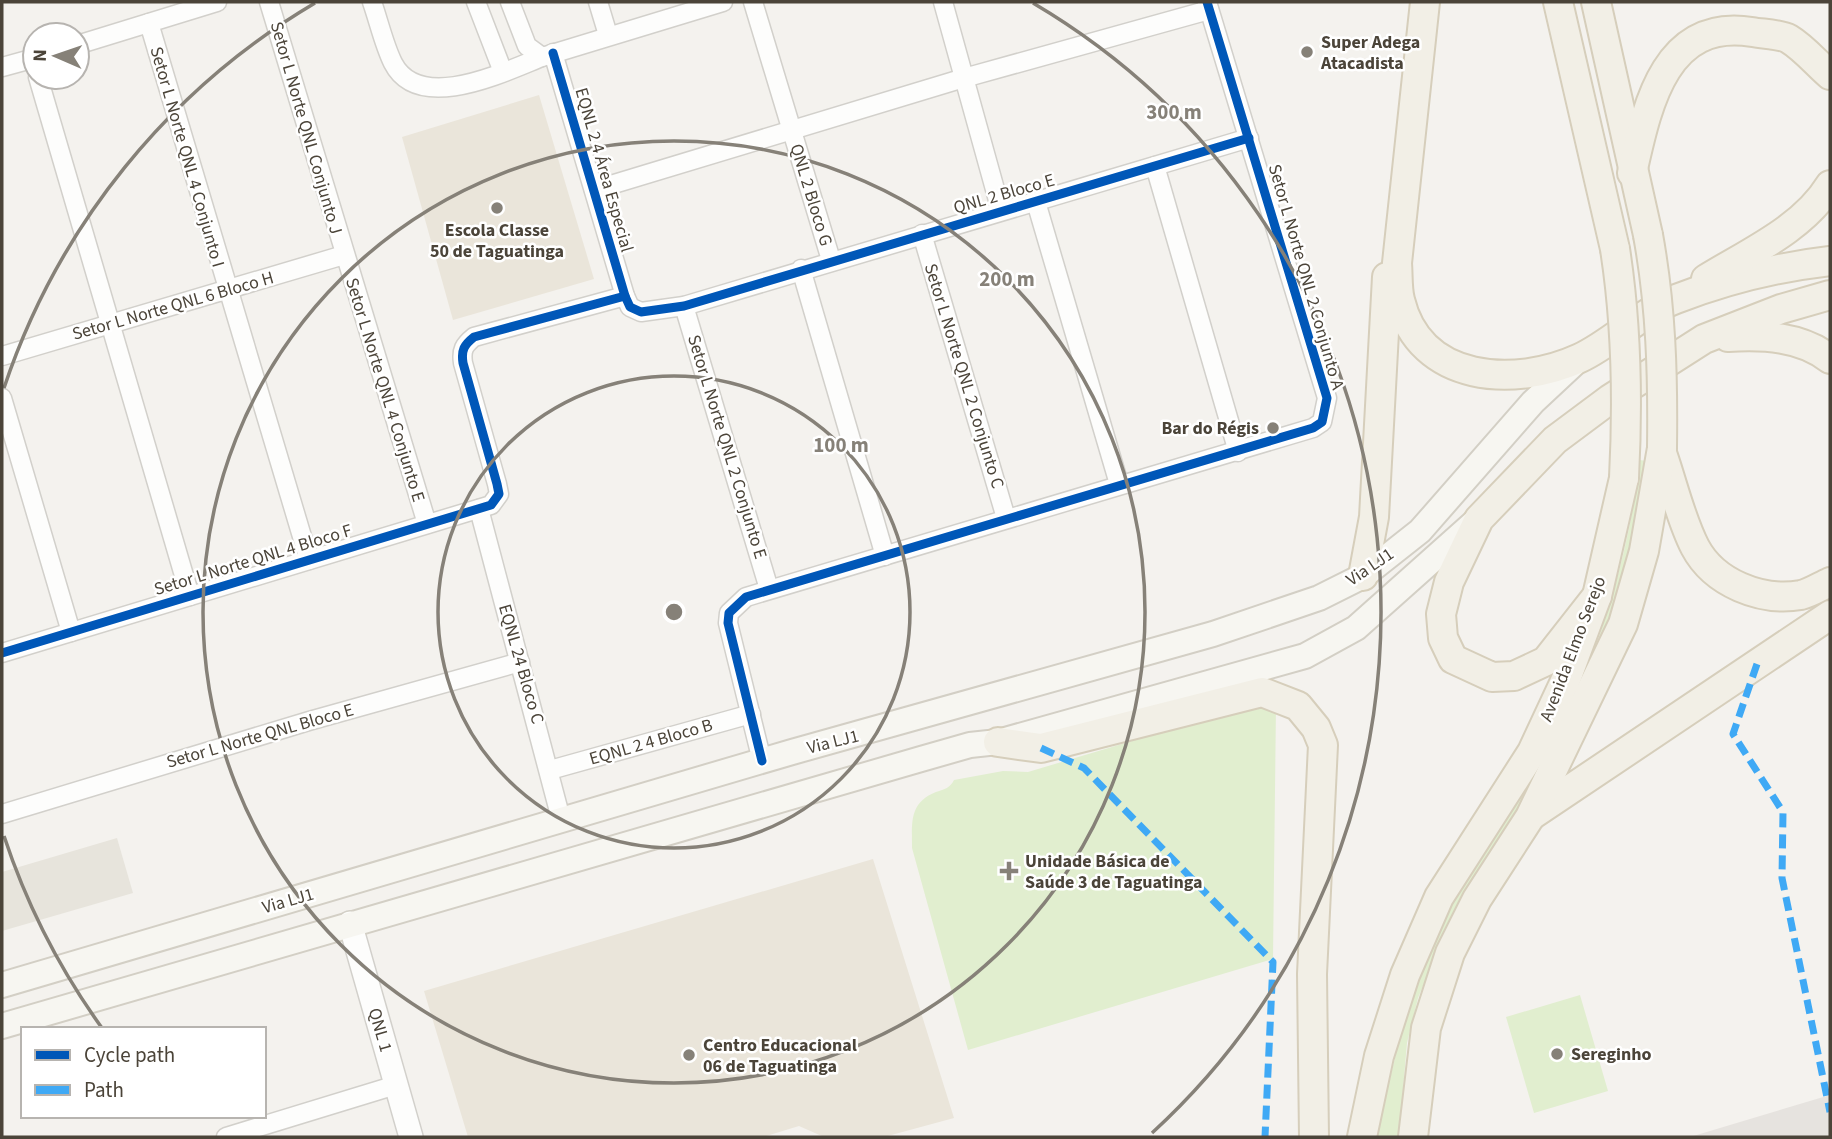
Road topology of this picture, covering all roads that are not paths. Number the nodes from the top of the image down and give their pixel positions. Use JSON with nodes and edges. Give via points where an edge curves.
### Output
{"nodes":[{"id":1,"x":217,"y":2,"type":"edge"},
{"id":2,"x":269,"y":2,"type":"edge"},
{"id":3,"x":372,"y":2,"type":"edge"},
{"id":4,"x":476,"y":2,"type":"edge"},
{"id":5,"x":510,"y":2,"type":"edge"},
{"id":6,"x":598,"y":2,"type":"edge"},
{"id":7,"x":723,"y":2,"type":"edge"},
{"id":8,"x":753,"y":2,"type":"edge"},
{"id":9,"x":943,"y":2,"type":"edge"},
{"id":10,"x":1407,"y":2,"type":"edge"},
{"id":11,"x":1426,"y":2,"type":"edge"},
{"id":12,"x":1546,"y":2,"type":"edge"},
{"id":13,"x":1558,"y":2,"type":"edge"},
{"id":14,"x":1596,"y":2,"type":"edge"},
{"id":15,"x":1208,"y":6,"type":"edge"},
{"id":16,"x":149,"y":23,"type":"junction"},
{"id":17,"x":608,"y":35,"type":"junction"},
{"id":18,"x":91,"y":41,"type":"edge"},
{"id":19,"x":1568,"y":51,"type":"junction"},
{"id":20,"x":548,"y":55,"type":"junction"},
{"id":21,"x":21,"y":63,"type":"edge"},
{"id":22,"x":2,"y":67,"type":"edge"},
{"id":23,"x":503,"y":72,"type":"junction"},
{"id":24,"x":1830,"y":75,"type":"edge"},
{"id":25,"x":964,"y":78,"type":"junction"},
{"id":26,"x":42,"y":91,"type":"edge"},
{"id":27,"x":791,"y":130,"type":"junction"},
{"id":28,"x":1249,"y":138,"type":"junction"},
{"id":29,"x":1155,"y":166,"type":"junction"},
{"id":30,"x":1632,"y":173,"type":"junction"},
{"id":31,"x":1830,"y":185,"type":"edge"},
{"id":32,"x":594,"y":190,"type":"junction"},
{"id":33,"x":1037,"y":202,"type":"junction"},
{"id":34,"x":1001,"y":211,"type":"junction"},
{"id":35,"x":922,"y":234,"type":"junction"},
{"id":36,"x":344,"y":255,"type":"junction"},
{"id":37,"x":831,"y":260,"type":"junction"},
{"id":38,"x":1830,"y":261,"type":"edge"},
{"id":39,"x":801,"y":270,"type":"junction"},
{"id":40,"x":226,"y":290,"type":"junction"},
{"id":41,"x":1830,"y":295,"type":"edge"},
{"id":42,"x":1673,"y":299,"type":"junction"},
{"id":43,"x":627,"y":302,"type":"junction"},
{"id":44,"x":684,"y":306,"type":"junction"},
{"id":45,"x":109,"y":325,"type":"junction"},
{"id":46,"x":1704,"y":339,"type":"junction"},
{"id":47,"x":2,"y":356,"type":"edge"},
{"id":48,"x":1580,"y":358,"type":"junction"},
{"id":49,"x":1830,"y":359,"type":"edge"},
{"id":50,"x":2,"y":398,"type":"edge"},
{"id":51,"x":1662,"y":450,"type":"junction"},
{"id":52,"x":1238,"y":452,"type":"junction"},
{"id":53,"x":1119,"y":484,"type":"junction"},
{"id":54,"x":479,"y":509,"type":"junction"},
{"id":55,"x":1006,"y":518,"type":"junction"},
{"id":56,"x":1479,"y":519,"type":"junction"},
{"id":57,"x":427,"y":524,"type":"junction"},
{"id":58,"x":885,"y":556,"type":"junction"},
{"id":59,"x":309,"y":560,"type":"junction"},
{"id":60,"x":1363,"y":576,"type":"junction"},
{"id":61,"x":1830,"y":582,"type":"edge"},
{"id":62,"x":769,"y":589,"type":"junction"},
{"id":63,"x":190,"y":596,"type":"junction"},
{"id":64,"x":1597,"y":596,"type":"junction"},
{"id":65,"x":1830,"y":615,"type":"edge"},
{"id":66,"x":71,"y":632,"type":"junction"},
{"id":67,"x":2,"y":653,"type":"edge"},
{"id":68,"x":520,"y":662,"type":"junction"},
{"id":69,"x":1097,"y":668,"type":"junction"},
{"id":70,"x":970,"y":705,"type":"junction"},
{"id":71,"x":1114,"y":709,"type":"junction"},
{"id":72,"x":751,"y":714,"type":"junction"},
{"id":73,"x":998,"y":742,"type":"junction"},
{"id":74,"x":970,"y":745,"type":"junction"},
{"id":75,"x":762,"y":761,"type":"junction"},
{"id":76,"x":550,"y":770,"type":"junction"},
{"id":77,"x":2,"y":814,"type":"edge"},
{"id":78,"x":1530,"y":817,"type":"junction"},
{"id":79,"x":561,"y":819,"type":"junction"},
{"id":80,"x":350,"y":923,"type":"junction"},
{"id":81,"x":196,"y":928,"type":"junction"},
{"id":82,"x":149,"y":942,"type":"junction"},
{"id":83,"x":201,"y":967,"type":"junction"},
{"id":84,"x":156,"y":981,"type":"junction"},
{"id":85,"x":2,"y":985,"type":"edge"},
{"id":86,"x":2,"y":1026,"type":"edge"},
{"id":87,"x":396,"y":1085,"type":"junction"},
{"id":88,"x":226,"y":1137,"type":"edge"},
{"id":89,"x":411,"y":1137,"type":"edge"},
{"id":90,"x":1314,"y":1137,"type":"edge"},
{"id":91,"x":1362,"y":1137,"type":"edge"},
{"id":92,"x":1413,"y":1137,"type":"edge"}],
"edges":[{"from":1,"to":16,"type":"street"},
{"from":2,"to":36,"type":"street","name":"Setor L Norte QNL Conjunto J"},
{"from":3,"to":23,"type":"street","via":[[394,65],[406,80],[425,88],[450,88]]},
{"from":4,"to":23,"type":"street"},
{"from":5,"to":20,"type":"street","via":[[527,46]]},
{"from":6,"to":17,"type":"street"},
{"from":7,"to":17,"type":"street"},
{"from":8,"to":27,"type":"street","name":"QNL 2 Bloco G"},
{"from":9,"to":25,"type":"street"},
{"from":10,"to":60,"type":"main road","via":[[1395,131],[1374,517]]},
{"from":11,"to":48,"type":"main road","via":[[1397,263],[1400,300],[1429,349],[1458,369],[1501,376]]},
{"from":12,"to":19,"type":"main road"},
{"from":13,"to":19,"type":"main road","name":"Avenida Elmo Serejo"},
{"from":14,"to":30,"type":"main road","name":"Avenida Elmo Serejo"},
{"from":15,"to":25,"type":"street"},
{"from":15,"to":28,"type":"street"},
{"from":16,"to":18,"type":"street"},
{"from":16,"to":40,"type":"street","name":"Setor L Norte QNL 4 Conjunto I"},
{"from":17,"to":20,"type":"street"},
{"from":19,"to":64,"type":"main road","name":"Avenida Elmo Serejo","bridge":true,"via":[[1624,305],[1628,388],[1624,478]]},
{"from":20,"to":23,"type":"street"},
{"from":20,"to":32,"type":"street","name":"EQNL 2 4 Área Especial"},
{"from":21,"to":22,"type":"street"},
{"from":24,"to":30,"type":"main road","via":[[1788,38],[1730,28],[1703,35],[1683,48],[1660,77]]},
{"from":25,"to":27,"type":"street"},
{"from":25,"to":34,"type":"street"},
{"from":26,"to":45,"type":"street"},
{"from":27,"to":32,"type":"street"},
{"from":27,"to":37,"type":"street","name":"QNL 2 Bloco G"},
{"from":28,"to":29,"type":"street","name":"QNL 2 Bloco E"},
{"from":28,"to":52,"type":"street","name":"Setor L Norte QNL 2 Conjunto A","via":[[1327,398],[1322,422],[1313,428]]},
{"from":29,"to":33,"type":"street","name":"QNL 2 Bloco E"},
{"from":29,"to":52,"type":"street"},
{"from":30,"to":51,"type":"main road","name":"Avenida Elmo Serejo","bridge":true,"via":[[1658,294]]},
{"from":31,"to":42,"type":"main road","via":[[1820,202],[1783,232]]},
{"from":32,"to":43,"type":"street","name":"EQNL 2 4 Área Especial"},
{"from":33,"to":34,"type":"street","name":"QNL 2 Bloco E"},
{"from":33,"to":53,"type":"street"},
{"from":34,"to":35,"type":"street","name":"QNL 2 Bloco E"},
{"from":35,"to":37,"type":"street","name":"QNL 2 Bloco E"},
{"from":35,"to":55,"type":"street","name":"Setor L Norte QNL 2 Conjunto C"},
{"from":36,"to":40,"type":"street","name":"Setor L Norte QNL 6 Bloco H"},
{"from":36,"to":57,"type":"street","name":"Setor L Norte QNL 4 Conjunto E"},
{"from":37,"to":39,"type":"street","name":"QNL 2 Bloco E"},
{"from":38,"to":42,"type":"main road","via":[[1784,266]]},
{"from":39,"to":44,"type":"street","name":"QNL 2 Bloco E"},
{"from":39,"to":58,"type":"street"},
{"from":40,"to":45,"type":"street","name":"Setor L Norte QNL 6 Bloco H"},
{"from":40,"to":59,"type":"street","name":"Setor L Norte QNL 4 Conjunto I"},
{"from":41,"to":46,"type":"main road"},
{"from":42,"to":48,"type":"main road"},
{"from":43,"to":44,"type":"street","name":"QNL 2 Bloco E","via":[[641,312]]},
{"from":43,"to":54,"type":"street","via":[[474,337],[465,344],[463,363],[498,484],[496,501]]},
{"from":44,"to":62,"type":"street","name":"Setor L Norte QNL 2 Conjunto E"},
{"from":45,"to":47,"type":"street","name":"Setor L Norte QNL 6 Bloco H"},
{"from":45,"to":63,"type":"street"},
{"from":46,"to":49,"type":"main road","via":[[1787,339]]},
{"from":46,"to":56,"type":"main road","via":[[1610,398],[1555,440]]},
{"from":48,"to":60,"type":"main road","name":"Via LJ1","via":[[1533,402],[1420,531]]},
{"from":50,"to":66,"type":"street"},
{"from":51,"to":61,"type":"main road","via":[[1695,546],[1723,580],[1755,593],[1801,595]]},
{"from":51,"to":78,"type":"main road","name":"Avenida Elmo Serejo","via":[[1644,551],[1623,624]]},
{"from":52,"to":53,"type":"street","name":"Setor L Norte QNL 2 Conjunto A"},
{"from":53,"to":55,"type":"street","name":"Setor L Norte QNL 2 Conjunto A"},
{"from":54,"to":57,"type":"street","name":"Setor L Norte QNL 4 Bloco F"},
{"from":54,"to":68,"type":"street","name":"EQNL 24 Bloco C"},
{"from":55,"to":58,"type":"street","name":"Setor L Norte QNL 2 Conjunto A"},
{"from":56,"to":64,"type":"main road","via":[[1449,582],[1441,614],[1443,639],[1453,659],[1492,677],[1514,676],[1546,661]]},
{"from":56,"to":71,"type":"main road","name":"Via LJ1","via":[[1356,628],[1305,656]]},
{"from":57,"to":59,"type":"street","name":"Setor L Norte QNL 4 Bloco F"},
{"from":58,"to":62,"type":"street"},
{"from":59,"to":63,"type":"street","name":"Setor L Norte QNL 4 Bloco F"},
{"from":60,"to":69,"type":"main road","name":"Via LJ1","via":[[1319,598]]},
{"from":62,"to":72,"type":"street","via":[[729,612]]},
{"from":63,"to":66,"type":"street","name":"Setor L Norte QNL 4 Bloco F"},
{"from":64,"to":91,"type":"main road","name":"Avenida Elmo Serejo","via":[[1532,752],[1439,897],[1405,975],[1379,1056]]},
{"from":65,"to":78,"type":"main road"},
{"from":66,"to":67,"type":"street","name":"Setor L Norte QNL 4 Bloco F"},
{"from":68,"to":76,"type":"street","name":"EQNL 24 Bloco C"},
{"from":68,"to":77,"type":"street","name":"Setor L Norte QNL Bloco E","via":[[296,724]]},
{"from":69,"to":70,"type":"main road","name":"Via LJ1"},
{"from":69,"to":71,"type":"main road","via":[[1099,693]]},
{"from":70,"to":74,"type":"main road","via":[[980,712],[983,726]]},
{"from":70,"to":75,"type":"main road","name":"Via LJ1"},
{"from":71,"to":73,"type":"main road","name":"Via LJ1"},
{"from":72,"to":75,"type":"street"},
{"from":72,"to":76,"type":"street","name":"EQNL 2 4 Bloco B"},
{"from":73,"to":74,"type":"main road","name":"Via LJ1"},
{"from":73,"to":90,"type":"main road","via":[[1041,748],[1262,692],[1298,706],[1316,728],[1323,745],[1312,974]]},
{"from":74,"to":80,"type":"main road","name":"Via LJ1"},
{"from":75,"to":79,"type":"main road","name":"Via LJ1"},
{"from":76,"to":79,"type":"street","name":"EQNL 24 Bloco C"},
{"from":78,"to":92,"type":"main road","name":"Avenida Elmo Serejo","via":[[1477,899],[1450,953],[1426,1028]]},
{"from":79,"to":81,"type":"main road","name":"Via LJ1"},
{"from":80,"to":83,"type":"main road","name":"Via LJ1"},
{"from":80,"to":87,"type":"street","name":"QNL 1"},
{"from":81,"to":82,"type":"main road","name":"Via LJ1"},
{"from":81,"to":83,"type":"main road","via":[[189,949],[195,967]]},
{"from":82,"to":84,"type":"main road","via":[[158,950],[161,962]]},
{"from":82,"to":85,"type":"main road","name":"Via LJ1"},
{"from":83,"to":84,"type":"main road","name":"Via LJ1"},
{"from":84,"to":86,"type":"main road","name":"Via LJ1"},
{"from":87,"to":88,"type":"street"},
{"from":87,"to":89,"type":"street","name":"QNL 1"}]}
